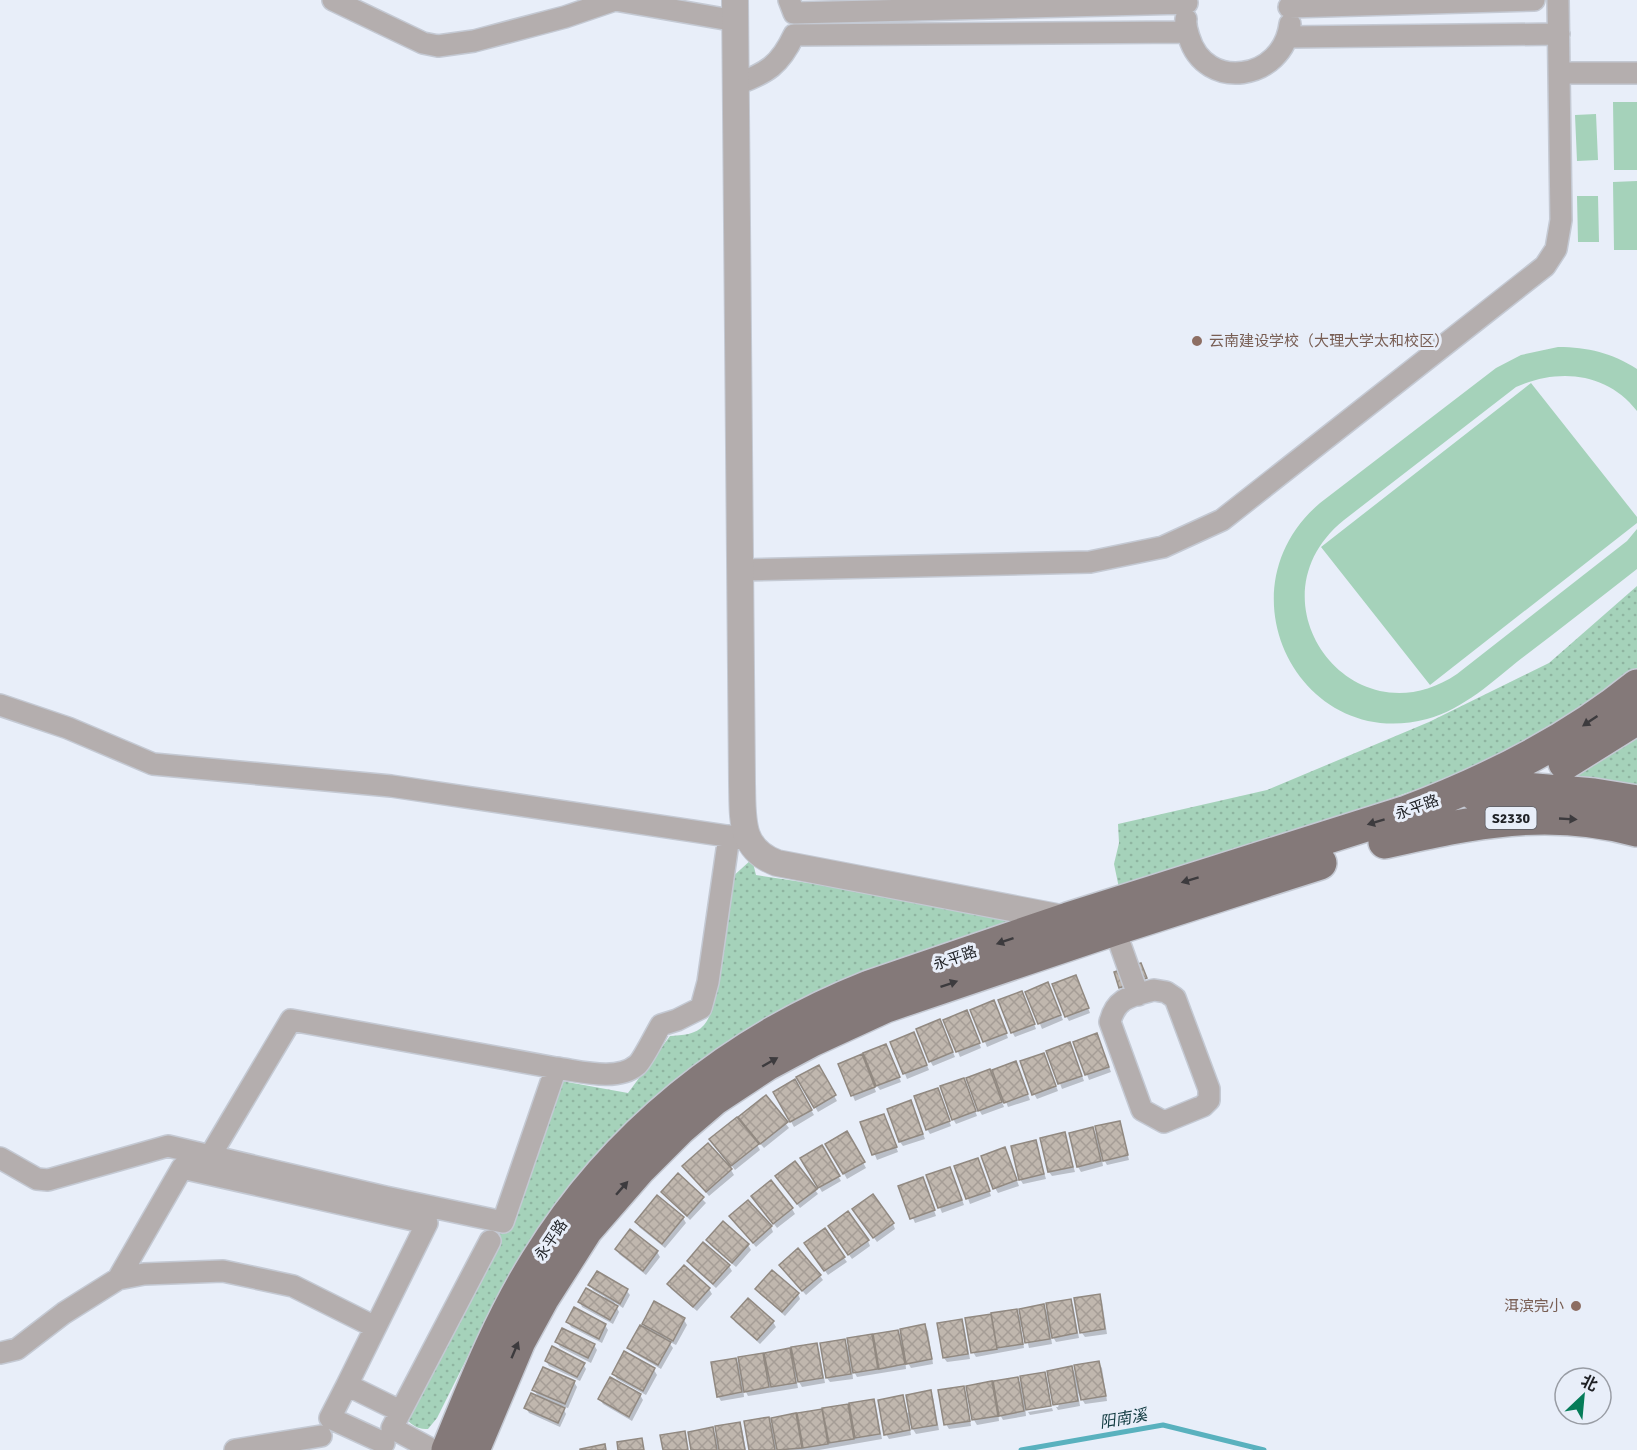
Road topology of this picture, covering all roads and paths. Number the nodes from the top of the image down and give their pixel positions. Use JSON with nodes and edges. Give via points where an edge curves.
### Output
{"nodes":[{"id":1,"x":333,"y":0,"type":"edge"},
{"id":2,"x":789,"y":0,"type":"edge"},
{"id":3,"x":1534,"y":0,"type":"edge"},
{"id":4,"x":1558,"y":0,"type":"edge"},
{"id":5,"x":1188,"y":2,"type":"edge"},
{"id":6,"x":1288,"y":4,"type":"edge"},
{"id":7,"x":736,"y":11,"type":"edge"},
{"id":8,"x":1187,"y":32,"type":"junction"},
{"id":9,"x":1559,"y":34,"type":"junction"},
{"id":10,"x":1289,"y":38,"type":"junction"},
{"id":11,"x":1560,"y":73,"type":"junction"},
{"id":12,"x":1637,"y":73,"type":"edge"},
{"id":13,"x":737,"y":84,"type":"junction"},
{"id":14,"x":740,"y":570,"type":"junction"},
{"id":15,"x":1637,"y":686,"type":"edge"},
{"id":16,"x":0,"y":705,"type":"edge"},
{"id":17,"x":1637,"y":718,"type":"edge"},
{"id":18,"x":1511,"y":789,"type":"junction"},
{"id":19,"x":1444,"y":798,"type":"junction"},
{"id":20,"x":1637,"y":802,"type":"edge"},
{"id":21,"x":1637,"y":830,"type":"edge"},
{"id":22,"x":738,"y":838,"type":"junction"},
{"id":23,"x":1386,"y":842,"type":"junction"},
{"id":24,"x":1111,"y":917,"type":"junction"},
{"id":25,"x":1068,"y":919,"type":"junction"},
{"id":26,"x":1138,"y":994,"type":"junction"},
{"id":27,"x":556,"y":1068,"type":"junction"},
{"id":28,"x":210,"y":1156,"type":"junction"},
{"id":29,"x":0,"y":1158,"type":"edge"},
{"id":30,"x":489,"y":1241,"type":"dead end"},
{"id":31,"x":118,"y":1279,"type":"junction"},
{"id":32,"x":375,"y":1328,"type":"junction"},
{"id":33,"x":0,"y":1353,"type":"edge"},
{"id":34,"x":347,"y":1385,"type":"junction"},
{"id":35,"x":389,"y":1433,"type":"edge"},
{"id":36,"x":322,"y":1435,"type":"edge"},
{"id":37,"x":435,"y":1449,"type":"edge"},
{"id":38,"x":235,"y":1450,"type":"edge"},
{"id":39,"x":473,"y":1450,"type":"edge"}],
"edges":[{"from":1,"to":7,"type":"street","via":[[423,43],[438,46],[474,41],[615,0]]},
{"from":2,"to":5,"type":"street","via":[[794,13]]},
{"from":3,"to":6,"type":"street"},
{"from":4,"to":9,"type":"street"},
{"from":5,"to":8,"type":"street"},
{"from":6,"to":10,"type":"street"},
{"from":7,"to":13,"type":"street"},
{"from":8,"to":10,"type":"street","via":[[1191,46],[1205,62],[1223,71],[1244,73],[1263,67],[1279,55]]},
{"from":8,"to":13,"type":"street","via":[[794,35],[770,69]]},
{"from":9,"to":10,"type":"street"},
{"from":9,"to":11,"type":"street"},
{"from":11,"to":12,"type":"street"},
{"from":11,"to":14,"type":"street","via":[[1561,220],[1556,249],[1545,266],[1222,520],[1163,547],[1090,562]]},
{"from":13,"to":14,"type":"street"},
{"from":14,"to":22,"type":"street","via":[[743,816]]},
{"from":15,"to":19,"type":"main road","name":"永平路","one_way":true,"via":[[1572,733]]},
{"from":16,"to":22,"type":"street","via":[[68,728],[153,764],[391,786]]},
{"from":17,"to":18,"type":"main road","name":"永平路","via":[[1582,753]]},
{"from":18,"to":19,"type":"main road","number":"S2330"},
{"from":18,"to":20,"type":"main road","number":"S2330"},
{"from":18,"to":23,"type":"main road","name":"永平路"},
{"from":19,"to":24,"type":"main road","name":"永平路","one_way":true},
{"from":23,"to":21,"type":"main road","number":"S2330","one_way":true,"via":[[1516,818],[1592,820]]},
{"from":22,"to":25,"type":"street","via":[[777,863]]},
{"from":22,"to":27,"type":"street","via":[[701,1008],[661,1025],[639,1064],[624,1073]]},
{"from":23,"to":24,"type":"main road","name":"永平路"},
{"from":24,"to":25,"type":"main road","name":"永平路"},
{"from":24,"to":26,"type":"street"},
{"from":39,"to":24,"type":"main road","name":"永平路","one_way":true,"via":[[519,1341],[586,1230],[640,1168],[714,1099],[767,1064],[886,1006]]},
{"from":25,"to":37,"type":"main road","name":"永平路","one_way":true,"via":[[837,1000],[747,1048],[713,1071],[636,1136],[567,1217],[524,1284],[474,1386]]},
{"from":26,"to":26,"type":"street","via":[[1121,1001],[1113,1009],[1110,1022],[1142,1110],[1164,1122],[1203,1106],[1209,1100],[1209,1089],[1175,998],[1154,990]]},
{"from":27,"to":28,"type":"street","via":[[291,1020]]},
{"from":27,"to":28,"type":"street","via":[[503,1221]]},
{"from":28,"to":29,"type":"street","via":[[168,1146],[48,1180],[37,1179]]},
{"from":30,"to":35,"type":"street"},
{"from":31,"to":32,"type":"street","via":[[144,1274],[223,1271],[293,1286]]},
{"from":31,"to":32,"type":"street","via":[[182,1168],[427,1223]]},
{"from":31,"to":33,"type":"street","via":[[64,1313],[18,1349]]},
{"from":32,"to":34,"type":"street"},
{"from":34,"to":35,"type":"street"},
{"from":34,"to":36,"type":"street"},
{"from":35,"to":36,"type":"street"},
{"from":35,"to":37,"type":"street"},
{"from":36,"to":38,"type":"street"}]}
